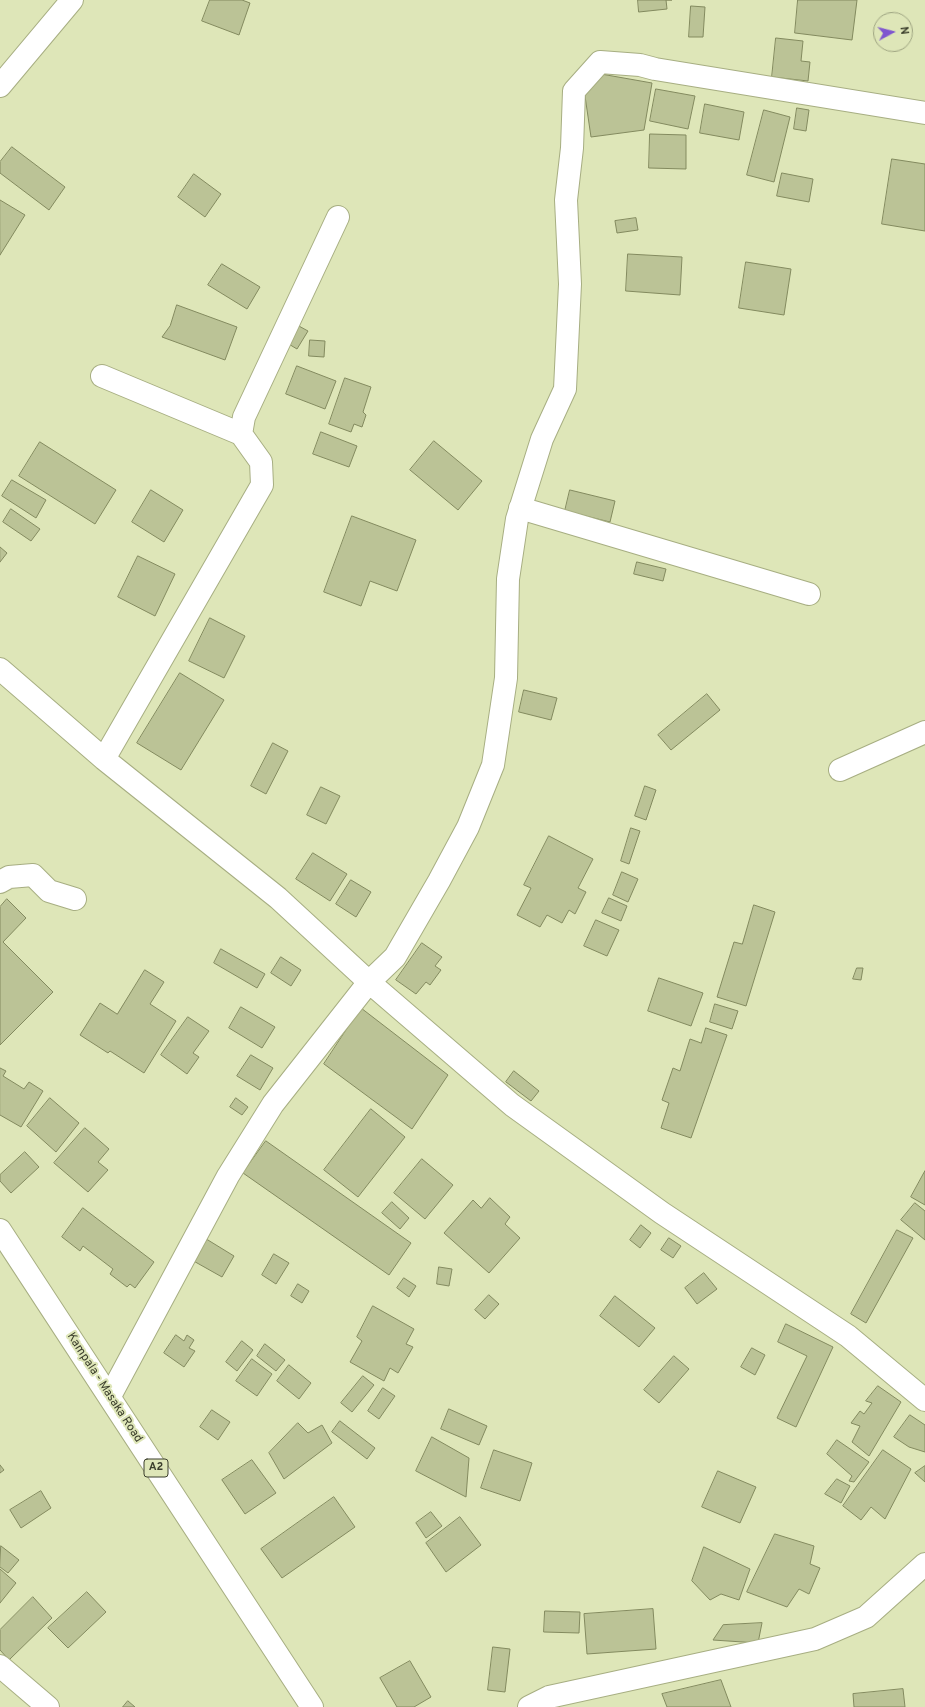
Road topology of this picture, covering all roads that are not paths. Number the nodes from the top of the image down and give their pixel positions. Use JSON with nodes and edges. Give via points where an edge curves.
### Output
{"nodes":[{"id":1,"x":72,"y":0,"type":"edge"},
{"id":2,"x":0,"y":86,"type":"edge"},
{"id":3,"x":925,"y":113,"type":"edge"},
{"id":4,"x":338,"y":217,"type":"dead end"},
{"id":5,"x":102,"y":376,"type":"dead end"},
{"id":6,"x":241,"y":434,"type":"junction"},
{"id":7,"x":520,"y":508,"type":"junction"},
{"id":8,"x":809,"y":594,"type":"dead end"},
{"id":9,"x":0,"y":668,"type":"edge"},
{"id":10,"x":925,"y":732,"type":"edge"},
{"id":11,"x":104,"y":759,"type":"junction"},
{"id":12,"x":840,"y":770,"type":"dead end"},
{"id":13,"x":0,"y":882,"type":"edge"},
{"id":14,"x":75,"y":899,"type":"dead end"},
{"id":15,"x":369,"y":982,"type":"junction"},
{"id":16,"x":0,"y":1230,"type":"edge"},
{"id":17,"x":110,"y":1396,"type":"junction"},
{"id":18,"x":925,"y":1400,"type":"edge"},
{"id":19,"x":925,"y":1564,"type":"edge"},
{"id":20,"x":0,"y":1666,"type":"edge"},
{"id":21,"x":48,"y":1707,"type":"edge"},
{"id":22,"x":312,"y":1707,"type":"edge"},
{"id":23,"x":529,"y":1707,"type":"edge"}],
"edges":[{"from":1,"to":2,"type":"street"},
{"from":3,"to":7,"type":"street","via":[[640,65],[600,62],[574,91],[572,148],[566,200],[570,284],[565,389],[542,438]]},
{"from":4,"to":6,"type":"street","via":[[244,417]]},
{"from":5,"to":6,"type":"street"},
{"from":6,"to":11,"type":"street","via":[[261,462],[262,485]]},
{"from":7,"to":8,"type":"street"},
{"from":7,"to":15,"type":"street","via":[[508,579],[506,678],[493,766],[468,827],[439,881],[395,957]]},
{"from":9,"to":11,"type":"street"},
{"from":10,"to":12,"type":"street"},
{"from":11,"to":15,"type":"street","via":[[278,898]]},
{"from":13,"to":14,"type":"street","via":[[9,877],[33,875],[49,891]]},
{"from":15,"to":17,"type":"street","via":[[273,1104],[228,1176]]},
{"from":15,"to":18,"type":"street","via":[[512,1105],[662,1213],[848,1336]]},
{"from":16,"to":17,"type":"street","name":"Kampala - Masaka Road","number":"A2"},
{"from":17,"to":22,"type":"street","name":"Kampala - Masaka Road","number":"A2"},
{"from":19,"to":23,"type":"street","via":[[866,1617],[815,1639],[549,1697]]},
{"from":20,"to":21,"type":"street"}]}
